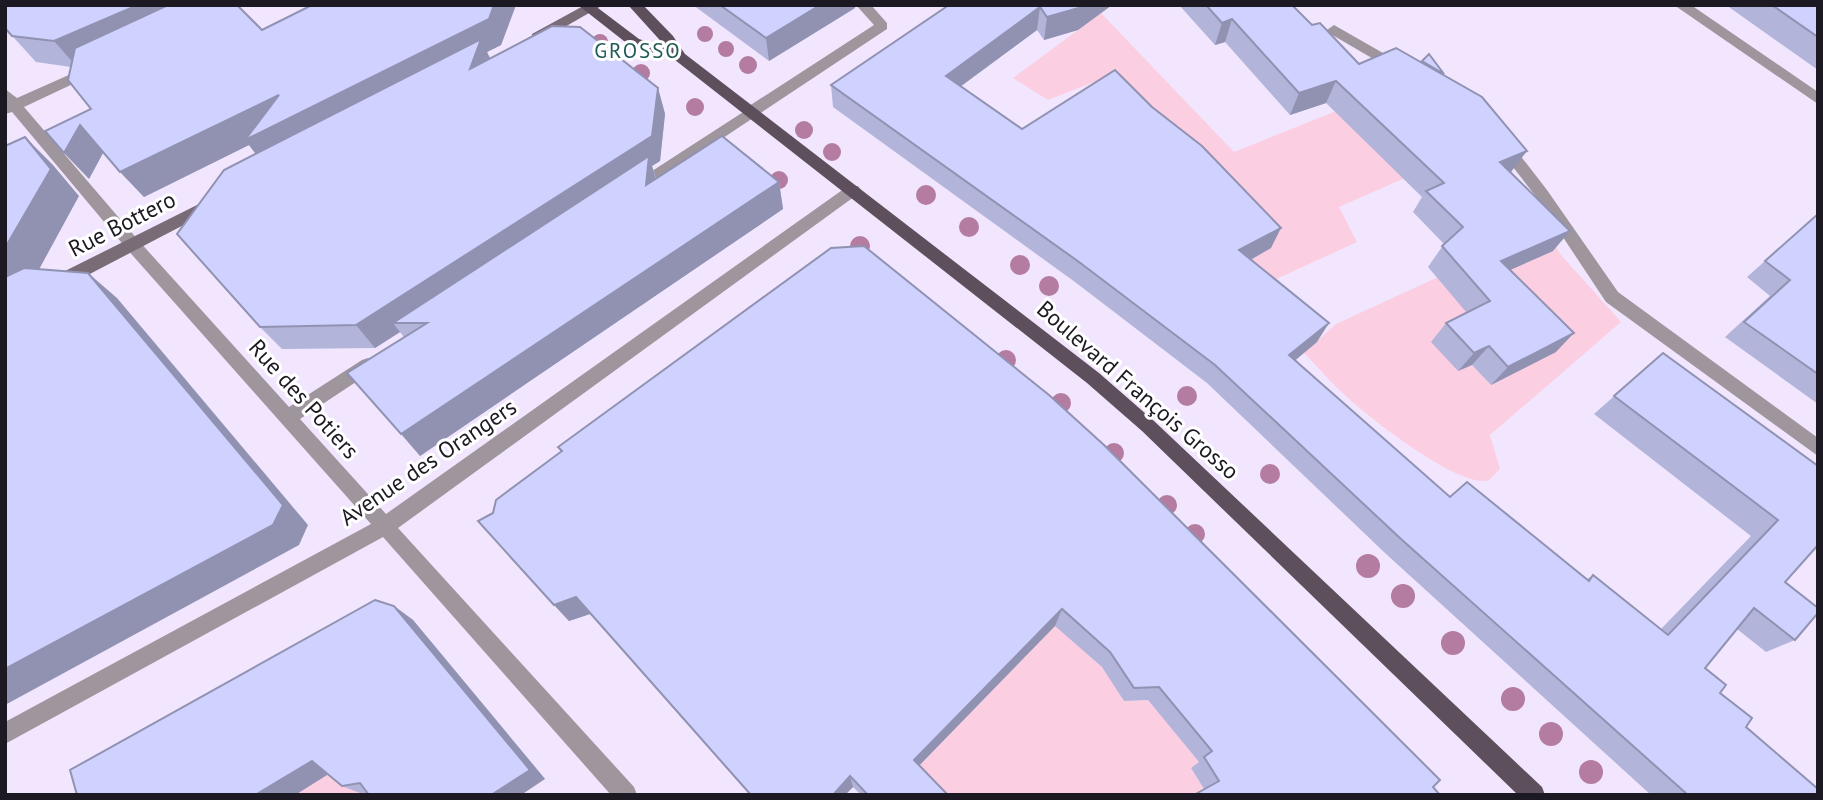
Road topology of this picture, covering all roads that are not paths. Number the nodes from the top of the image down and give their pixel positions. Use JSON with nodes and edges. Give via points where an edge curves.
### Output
{"nodes":[{"id":1,"x":635,"y":5,"type":"edge"},
{"id":2,"x":863,"y":5,"type":"edge"},
{"id":3,"x":1681,"y":5,"type":"edge"},
{"id":4,"x":590,"y":6,"type":"edge"},
{"id":5,"x":1334,"y":30,"type":"dead end"},
{"id":6,"x":526,"y":42,"type":"edge"},
{"id":7,"x":680,"y":57,"type":"junction"},
{"id":8,"x":108,"y":62,"type":"edge"},
{"id":9,"x":1413,"y":76,"type":"edge"},
{"id":10,"x":1818,"y":99,"type":"edge"},
{"id":11,"x":9,"y":103,"type":"edge"},
{"id":12,"x":751,"y":112,"type":"junction"},
{"id":13,"x":1496,"y":135,"type":"edge"},
{"id":14,"x":853,"y":190,"type":"junction"},
{"id":15,"x":231,"y":194,"type":"edge"},
{"id":16,"x":621,"y":198,"type":"edge"},
{"id":17,"x":132,"y":244,"type":"junction"},
{"id":18,"x":39,"y":292,"type":"edge"},
{"id":19,"x":378,"y":358,"type":"edge"},
{"id":20,"x":289,"y":417,"type":"junction"},
{"id":21,"x":1818,"y":448,"type":"edge"},
{"id":22,"x":384,"y":527,"type":"junction"},
{"id":23,"x":5,"y":734,"type":"edge"},
{"id":24,"x":626,"y":795,"type":"edge"},
{"id":25,"x":1534,"y":795,"type":"edge"}],
"edges":[{"from":1,"to":7,"type":"main road","name":"Boulevard François Grosso"},
{"from":2,"to":12,"type":"street","via":[[882,26]]},
{"from":3,"to":10,"type":"street"},
{"from":4,"to":6,"type":"main road"},
{"from":4,"to":7,"type":"main road","name":"Boulevard François Grosso","via":[[634,42]]},
{"from":5,"to":9,"type":"street"},
{"from":7,"to":12,"type":"main road","name":"Boulevard François Grosso"},
{"from":8,"to":11,"type":"street"},
{"from":11,"to":17,"type":"street","name":"Rue des Potiers"},
{"from":12,"to":14,"type":"main road","name":"Boulevard François Grosso"},
{"from":12,"to":16,"type":"street"},
{"from":13,"to":21,"type":"street","via":[[1612,297]]},
{"from":14,"to":22,"type":"street","name":"Avenue des Orangers"},
{"from":14,"to":25,"type":"main road","name":"Boulevard François Grosso","via":[[1148,426]]},
{"from":15,"to":17,"type":"main road","name":"Rue Bottero"},
{"from":17,"to":18,"type":"main road","name":"Rue Bottero"},
{"from":17,"to":20,"type":"street","name":"Rue des Potiers"},
{"from":19,"to":20,"type":"street"},
{"from":20,"to":22,"type":"street","name":"Rue des Potiers"},
{"from":22,"to":23,"type":"street","name":"Avenue des Orangers"},
{"from":22,"to":24,"type":"street","name":"Rue des Potiers"}]}
